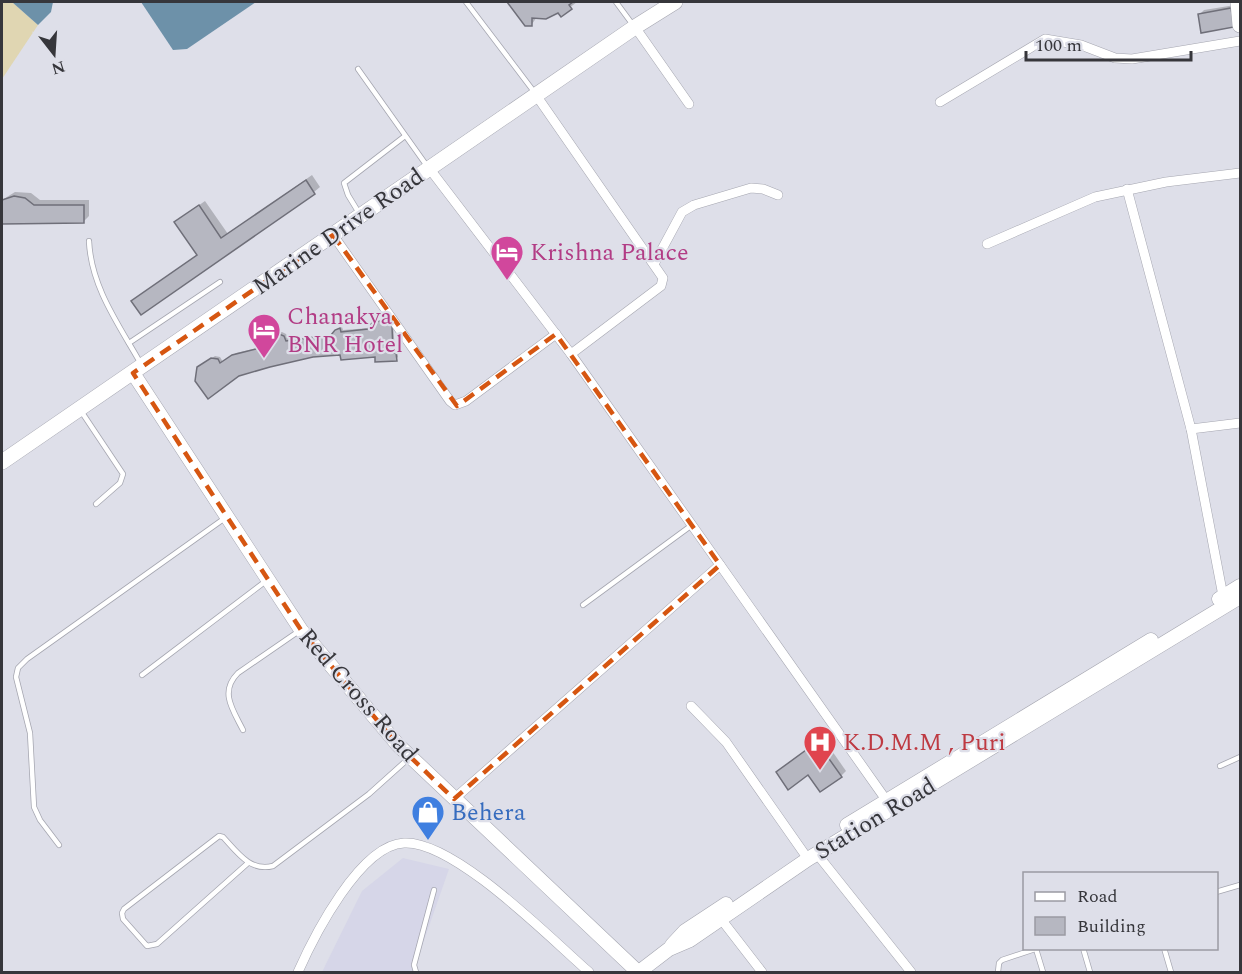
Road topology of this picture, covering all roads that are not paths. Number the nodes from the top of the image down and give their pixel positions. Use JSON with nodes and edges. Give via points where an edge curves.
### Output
{"nodes":[{"id":1,"x":466,"y":2,"type":"edge"},
{"id":2,"x":616,"y":2,"type":"edge"},
{"id":3,"x":675,"y":2,"type":"edge"},
{"id":4,"x":1238,"y":2,"type":"edge"},
{"id":5,"x":1240,"y":25,"type":"edge"},
{"id":6,"x":635,"y":27,"type":"junction"},
{"id":7,"x":1240,"y":41,"type":"edge"},
{"id":8,"x":358,"y":69,"type":"dead end"},
{"id":9,"x":536,"y":95,"type":"junction"},
{"id":10,"x":940,"y":102,"type":"dead end"},
{"id":11,"x":689,"y":104,"type":"dead end"},
{"id":12,"x":405,"y":136,"type":"junction"},
{"id":13,"x":429,"y":168,"type":"junction"},
{"id":14,"x":1240,"y":173,"type":"edge"},
{"id":15,"x":1127,"y":189,"type":"junction"},
{"id":16,"x":778,"y":195,"type":"dead end"},
{"id":17,"x":361,"y":215,"type":"junction"},
{"id":18,"x":333,"y":235,"type":"junction"},
{"id":19,"x":88,"y":241,"type":"dead end"},
{"id":20,"x":987,"y":244,"type":"dead end"},
{"id":21,"x":654,"y":264,"type":"junction"},
{"id":22,"x":220,"y":282,"type":"dead end"},
{"id":23,"x":556,"y":334,"type":"junction"},
{"id":24,"x":129,"y":343,"type":"junction"},
{"id":25,"x":571,"y":354,"type":"junction"},
{"id":26,"x":138,"y":369,"type":"junction"},
{"id":27,"x":79,"y":409,"type":"junction"},
{"id":28,"x":1240,"y":423,"type":"edge"},
{"id":29,"x":1191,"y":429,"type":"junction"},
{"id":30,"x":2,"y":462,"type":"edge"},
{"id":31,"x":96,"y":504,"type":"dead end"},
{"id":32,"x":227,"y":516,"type":"junction"},
{"id":33,"x":692,"y":525,"type":"junction"},
{"id":34,"x":720,"y":564,"type":"junction"},
{"id":35,"x":268,"y":579,"type":"junction"},
{"id":36,"x":1240,"y":586,"type":"edge"},
{"id":37,"x":1223,"y":596,"type":"junction"},
{"id":38,"x":1240,"y":597,"type":"edge"},
{"id":39,"x":584,"y":605,"type":"dead end"},
{"id":40,"x":301,"y":630,"type":"junction"},
{"id":41,"x":142,"y":675,"type":"dead end"},
{"id":42,"x":691,"y":706,"type":"dead end"},
{"id":43,"x":243,"y":730,"type":"dead end"},
{"id":44,"x":410,"y":757,"type":"junction"},
{"id":45,"x":1240,"y":757,"type":"edge"},
{"id":46,"x":1220,"y":766,"type":"dead end"},
{"id":47,"x":454,"y":798,"type":"junction"},
{"id":48,"x":889,"y":804,"type":"junction"},
{"id":49,"x":59,"y":845,"type":"dead end"},
{"id":50,"x":809,"y":855,"type":"junction"},
{"id":51,"x":248,"y":863,"type":"junction"},
{"id":52,"x":1240,"y":885,"type":"edge"},
{"id":53,"x":434,"y":890,"type":"dead end"},
{"id":54,"x":1218,"y":891,"type":"edge"},
{"id":55,"x":721,"y":919,"type":"junction"},
{"id":56,"x":669,"y":949,"type":"junction"},
{"id":57,"x":1034,"y":950,"type":"edge"},
{"id":58,"x":1037,"y":950,"type":"edge"},
{"id":59,"x":1084,"y":950,"type":"edge"},
{"id":60,"x":1165,"y":950,"type":"edge"},
{"id":61,"x":298,"y":972,"type":"edge"},
{"id":62,"x":416,"y":972,"type":"edge"},
{"id":63,"x":589,"y":972,"type":"edge"},
{"id":64,"x":638,"y":972,"type":"edge"},
{"id":65,"x":762,"y":972,"type":"edge"},
{"id":66,"x":911,"y":972,"type":"edge"},
{"id":67,"x":998,"y":972,"type":"edge"},
{"id":68,"x":1043,"y":972,"type":"edge"},
{"id":69,"x":1090,"y":972,"type":"edge"},
{"id":70,"x":1171,"y":972,"type":"edge"}],
"edges":[{"from":1,"to":9,"type":"lane"},
{"from":2,"to":6,"type":"lane"},
{"from":3,"to":6,"type":"main road","name":"Marine Drive Road"},
{"from":4,"to":5,"type":"main road"},
{"from":6,"to":9,"type":"main road","name":"Marine Drive Road"},
{"from":6,"to":11,"type":"street"},
{"from":7,"to":10,"type":"street","via":[[1132,59],[1045,39]]},
{"from":8,"to":12,"type":"lane"},
{"from":9,"to":13,"type":"main road","name":"Marine Drive Road"},
{"from":9,"to":21,"type":"street"},
{"from":12,"to":13,"type":"lane"},
{"from":12,"to":17,"type":"lane","via":[[344,183]]},
{"from":13,"to":17,"type":"main road","name":"Marine Drive Road"},
{"from":13,"to":23,"type":"street"},
{"from":14,"to":15,"type":"street"},
{"from":15,"to":20,"type":"street","via":[[1095,197]]},
{"from":15,"to":29,"type":"street"},
{"from":16,"to":21,"type":"street","via":[[751,188],[694,204],[682,212]]},
{"from":17,"to":18,"type":"main road","name":"Marine Drive Road"},
{"from":18,"to":23,"type":"street","via":[[455,405],[466,401]]},
{"from":18,"to":26,"type":"main road","name":"Marine Drive Road"},
{"from":19,"to":24,"type":"lane","via":[[96,280]]},
{"from":21,"to":25,"type":"street","via":[[663,278],[661,286]]},
{"from":22,"to":24,"type":"lane"},
{"from":23,"to":25,"type":"street"},
{"from":24,"to":26,"type":"lane"},
{"from":25,"to":33,"type":"street"},
{"from":26,"to":27,"type":"main road","name":"Marine Drive Road"},
{"from":26,"to":32,"type":"main road","name":"Red Cross Road"},
{"from":27,"to":30,"type":"main road","name":"Marine Drive Road"},
{"from":27,"to":31,"type":"lane","via":[[123,474],[120,483]]},
{"from":28,"to":29,"type":"street"},
{"from":29,"to":37,"type":"street"},
{"from":32,"to":35,"type":"main road","name":"Red Cross Road"},
{"from":32,"to":49,"type":"lane","via":[[18,668],[17,689],[30,733],[34,807]]},
{"from":33,"to":34,"type":"street"},
{"from":33,"to":39,"type":"lane"},
{"from":34,"to":47,"type":"street"},
{"from":34,"to":48,"type":"street"},
{"from":35,"to":40,"type":"main road","name":"Red Cross Road"},
{"from":35,"to":41,"type":"lane"},
{"from":36,"to":37,"type":"main road"},
{"from":37,"to":48,"type":"main road"},
{"from":38,"to":48,"type":"main road","name":"Station Road"},
{"from":40,"to":43,"type":"lane","via":[[231,681],[230,704]]},
{"from":40,"to":44,"type":"main road","name":"Red Cross Road"},
{"from":42,"to":50,"type":"street","via":[[726,742]]},
{"from":44,"to":47,"type":"main road","name":"Red Cross Road"},
{"from":44,"to":51,"type":"lane","via":[[279,863],[266,868]]},
{"from":45,"to":46,"type":"lane"},
{"from":47,"to":64,"type":"main road","name":"Red Cross Road"},
{"from":48,"to":50,"type":"main road","name":"Station Road"},
{"from":50,"to":55,"type":"main road","name":"Station Road"},
{"from":50,"to":56,"type":"main road","via":[[685,931]]},
{"from":50,"to":66,"type":"street"},
{"from":51,"to":51,"type":"lane","via":[[219,836],[124,909],[123,919],[147,946],[158,944]]},
{"from":52,"to":54,"type":"lane"},
{"from":53,"to":62,"type":"lane","via":[[414,964]]},
{"from":55,"to":56,"type":"main road","name":"Station Road"},
{"from":55,"to":65,"type":"street"},
{"from":56,"to":64,"type":"main road","name":"Station Road"},
{"from":57,"to":67,"type":"lane","via":[[1002,960]]},
{"from":58,"to":68,"type":"lane"},
{"from":59,"to":69,"type":"lane"},
{"from":60,"to":70,"type":"lane"},
{"from":61,"to":63,"type":"street","via":[[332,908],[363,865],[382,850],[404,842],[440,852],[484,879]]}]}
